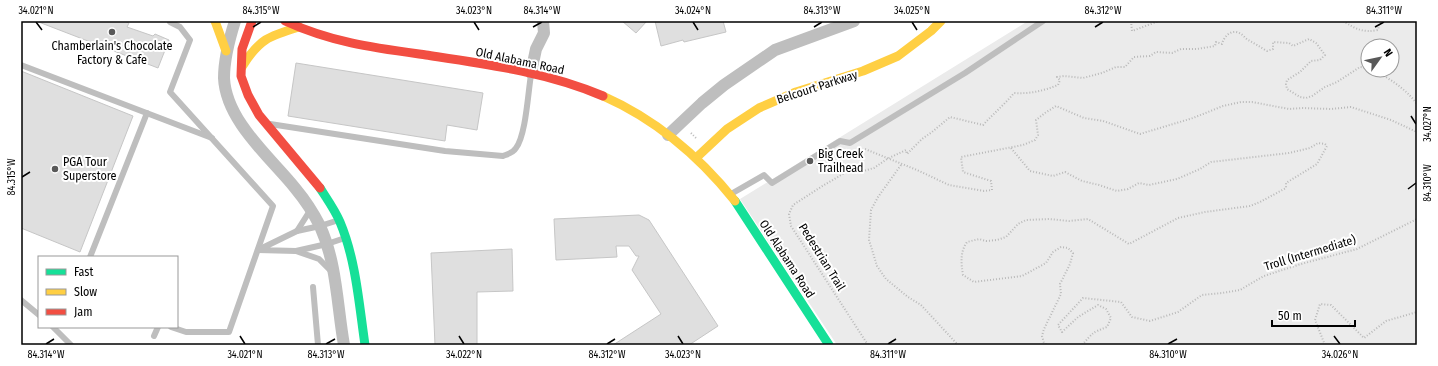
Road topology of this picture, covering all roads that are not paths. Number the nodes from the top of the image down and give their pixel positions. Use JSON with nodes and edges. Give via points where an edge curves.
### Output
{"nodes":[{"id":1,"x":214,"y":21,"type":"edge"},
{"id":2,"x":235,"y":21,"type":"edge"},
{"id":3,"x":252,"y":21,"type":"edge"},
{"id":4,"x":285,"y":21,"type":"edge"},
{"id":5,"x":543,"y":21,"type":"edge"},
{"id":6,"x":854,"y":21,"type":"edge"},
{"id":7,"x":941,"y":21,"type":"edge"},
{"id":8,"x":1043,"y":21,"type":"edge"},
{"id":9,"x":170,"y":22,"type":"dead end"},
{"id":10,"x":299,"y":27,"type":"junction"},
{"id":11,"x":226,"y":51,"type":"junction"},
{"id":12,"x":21,"y":65,"type":"edge"},
{"id":13,"x":241,"y":68,"type":"junction"},
{"id":14,"x":531,"y":73,"type":"junction"},
{"id":15,"x":148,"y":113,"type":"junction"},
{"id":16,"x":266,"y":123,"type":"junction"},
{"id":17,"x":668,"y":135,"type":"junction"},
{"id":18,"x":213,"y":138,"type":"junction"},
{"id":19,"x":696,"y":158,"type":"junction"},
{"id":20,"x":730,"y":195,"type":"junction"},
{"id":21,"x":311,"y":209,"type":"junction"},
{"id":22,"x":339,"y":220,"type":"junction"},
{"id":23,"x":320,"y":226,"type":"junction"},
{"id":24,"x":297,"y":231,"type":"junction"},
{"id":25,"x":346,"y":238,"type":"junction"},
{"id":26,"x":328,"y":244,"type":"junction"},
{"id":27,"x":258,"y":250,"type":"junction"},
{"id":28,"x":296,"y":251,"type":"junction"},
{"id":29,"x":90,"y":256,"type":"edge"},
{"id":30,"x":334,"y":275,"type":"junction"},
{"id":31,"x":313,"y":287,"type":"dead end"},
{"id":32,"x":21,"y":300,"type":"edge"},
{"id":33,"x":38,"y":314,"type":"edge"},
{"id":34,"x":54,"y":328,"type":"edge"},
{"id":35,"x":158,"y":328,"type":"edge"},
{"id":36,"x":174,"y":328,"type":"edge"},
{"id":37,"x":154,"y":336,"type":"dead end"},
{"id":38,"x":72,"y":345,"type":"edge"},
{"id":39,"x":318,"y":345,"type":"edge"},
{"id":40,"x":344,"y":345,"type":"edge"},
{"id":41,"x":365,"y":345,"type":"edge"},
{"id":42,"x":829,"y":345,"type":"edge"}],
"edges":[{"from":1,"to":11,"type":"main road"},
{"from":2,"to":11,"type":"street"},
{"from":3,"to":13,"type":"main road","via":[[242,49]]},
{"from":4,"to":10,"type":"main road","name":"Old Alabama Road"},
{"from":5,"to":14,"type":"street","via":[[544,33],[536,49]]},
{"from":6,"to":17,"type":"street","via":[[775,50],[702,103]]},
{"from":7,"to":19,"type":"main road","name":"Belcourt Parkway","via":[[898,56],[863,71],[796,92],[759,108],[727,129]]},
{"from":8,"to":20,"type":"lane","via":[[965,73],[850,143],[840,141],[772,183],[764,175]]},
{"from":9,"to":18,"type":"lane","via":[[180,27],[190,40],[170,92]]},
{"from":10,"to":13,"type":"main road","via":[[259,44]]},
{"from":10,"to":14,"type":"main road","name":"Old Alabama Road","via":[[348,43]]},
{"from":11,"to":21,"type":"street","via":[[224,78],[234,113],[252,139]]},
{"from":12,"to":15,"type":"lane"},
{"from":13,"to":16,"type":"main road","via":[[241,76],[248,95]]},
{"from":14,"to":16,"type":"lane","via":[[521,140],[515,150],[503,156],[445,151]]},
{"from":14,"to":17,"type":"main road","name":"Old Alabama Road","via":[[553,78],[612,101],[635,112]]},
{"from":15,"to":18,"type":"lane"},
{"from":15,"to":29,"type":"lane"},
{"from":16,"to":22,"type":"main road","via":[[318,185]]},
{"from":17,"to":19,"type":"main road","name":"Old Alabama Road"},
{"from":18,"to":27,"type":"lane","via":[[273,206]]},
{"from":19,"to":20,"type":"main road","name":"Old Alabama Road"},
{"from":20,"to":42,"type":"main road","name":"Old Alabama Road"},
{"from":21,"to":23,"type":"street"},
{"from":21,"to":24,"type":"lane"},
{"from":22,"to":23,"type":"lane"},
{"from":22,"to":25,"type":"main road"},
{"from":23,"to":24,"type":"lane"},
{"from":23,"to":26,"type":"street"},
{"from":24,"to":27,"type":"lane"},
{"from":25,"to":26,"type":"lane"},
{"from":25,"to":41,"type":"main road","via":[[353,263]]},
{"from":26,"to":28,"type":"lane"},
{"from":26,"to":30,"type":"street"},
{"from":27,"to":28,"type":"lane"},
{"from":27,"to":36,"type":"lane","via":[[229,332],[186,332]]},
{"from":28,"to":30,"type":"lane","via":[[320,259]]},
{"from":30,"to":40,"type":"street"},
{"from":31,"to":39,"type":"lane"},
{"from":32,"to":33,"type":"lane"},
{"from":34,"to":38,"type":"lane"},
{"from":35,"to":37,"type":"lane"}]}
